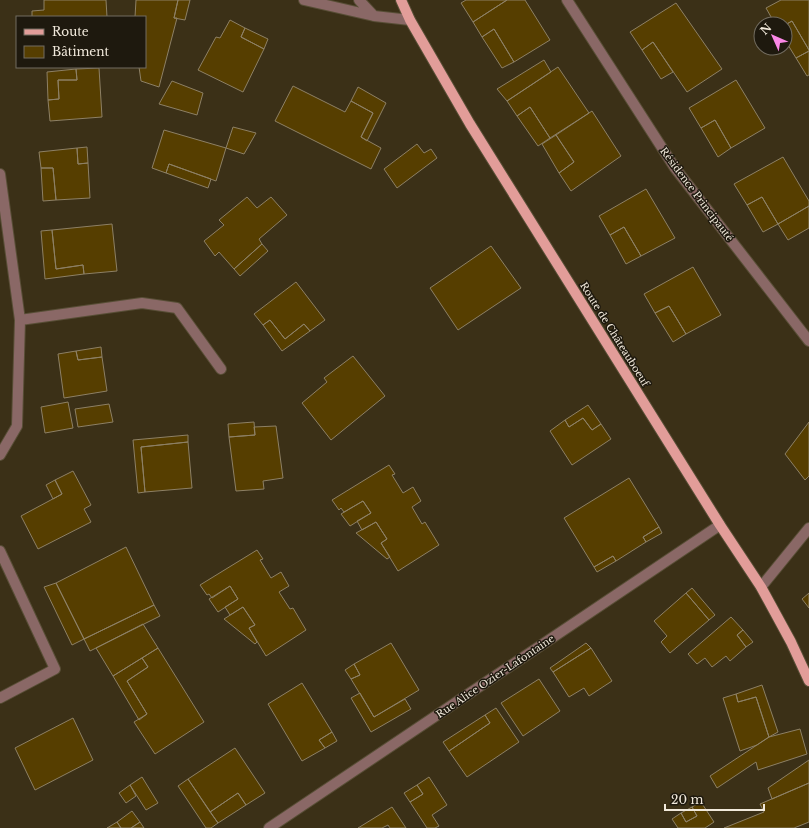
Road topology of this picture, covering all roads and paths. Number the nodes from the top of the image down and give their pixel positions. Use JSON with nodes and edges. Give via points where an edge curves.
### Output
{"nodes":[{"id":1,"x":304,"y":0,"type":"edge"},
{"id":2,"x":359,"y":0,"type":"edge"},
{"id":3,"x":401,"y":0,"type":"edge"},
{"id":4,"x":566,"y":0,"type":"edge"},
{"id":5,"x":374,"y":16,"type":"junction"},
{"id":6,"x":410,"y":20,"type":"junction"},
{"id":7,"x":0,"y":174,"type":"edge"},
{"id":8,"x":20,"y":320,"type":"junction"},
{"id":9,"x":809,"y":341,"type":"edge"},
{"id":10,"x":221,"y":369,"type":"dead end"},
{"id":11,"x":0,"y":455,"type":"edge"},
{"id":12,"x":720,"y":525,"type":"junction"},
{"id":13,"x":809,"y":528,"type":"edge"},
{"id":14,"x":0,"y":551,"type":"edge"},
{"id":15,"x":761,"y":587,"type":"junction"},
{"id":16,"x":809,"y":681,"type":"edge"},
{"id":17,"x":0,"y":698,"type":"edge"},
{"id":18,"x":269,"y":828,"type":"edge"}],
"edges":[{"from":1,"to":5,"type":"street"},
{"from":2,"to":5,"type":"street"},
{"from":3,"to":6,"type":"main road","name":"Route de Châteauboeuf"},
{"from":4,"to":9,"type":"street","name":"Résidence Principauté","via":[[675,168]]},
{"from":5,"to":6,"type":"street"},
{"from":6,"to":12,"type":"main road","name":"Route de Châteauboeuf","via":[[470,124]]},
{"from":7,"to":8,"type":"street"},
{"from":8,"to":10,"type":"street","via":[[142,303],[177,308]]},
{"from":8,"to":11,"type":"street","via":[[17,426]]},
{"from":12,"to":15,"type":"main road","name":"Route de Châteauboeuf"},
{"from":12,"to":18,"type":"street","name":"Rue Alice Ozier-Lafontaine"},
{"from":13,"to":15,"type":"street"},
{"from":14,"to":17,"type":"street","via":[[55,669]]},
{"from":15,"to":16,"type":"main road","name":"Route de Châteauboeuf"}]}
